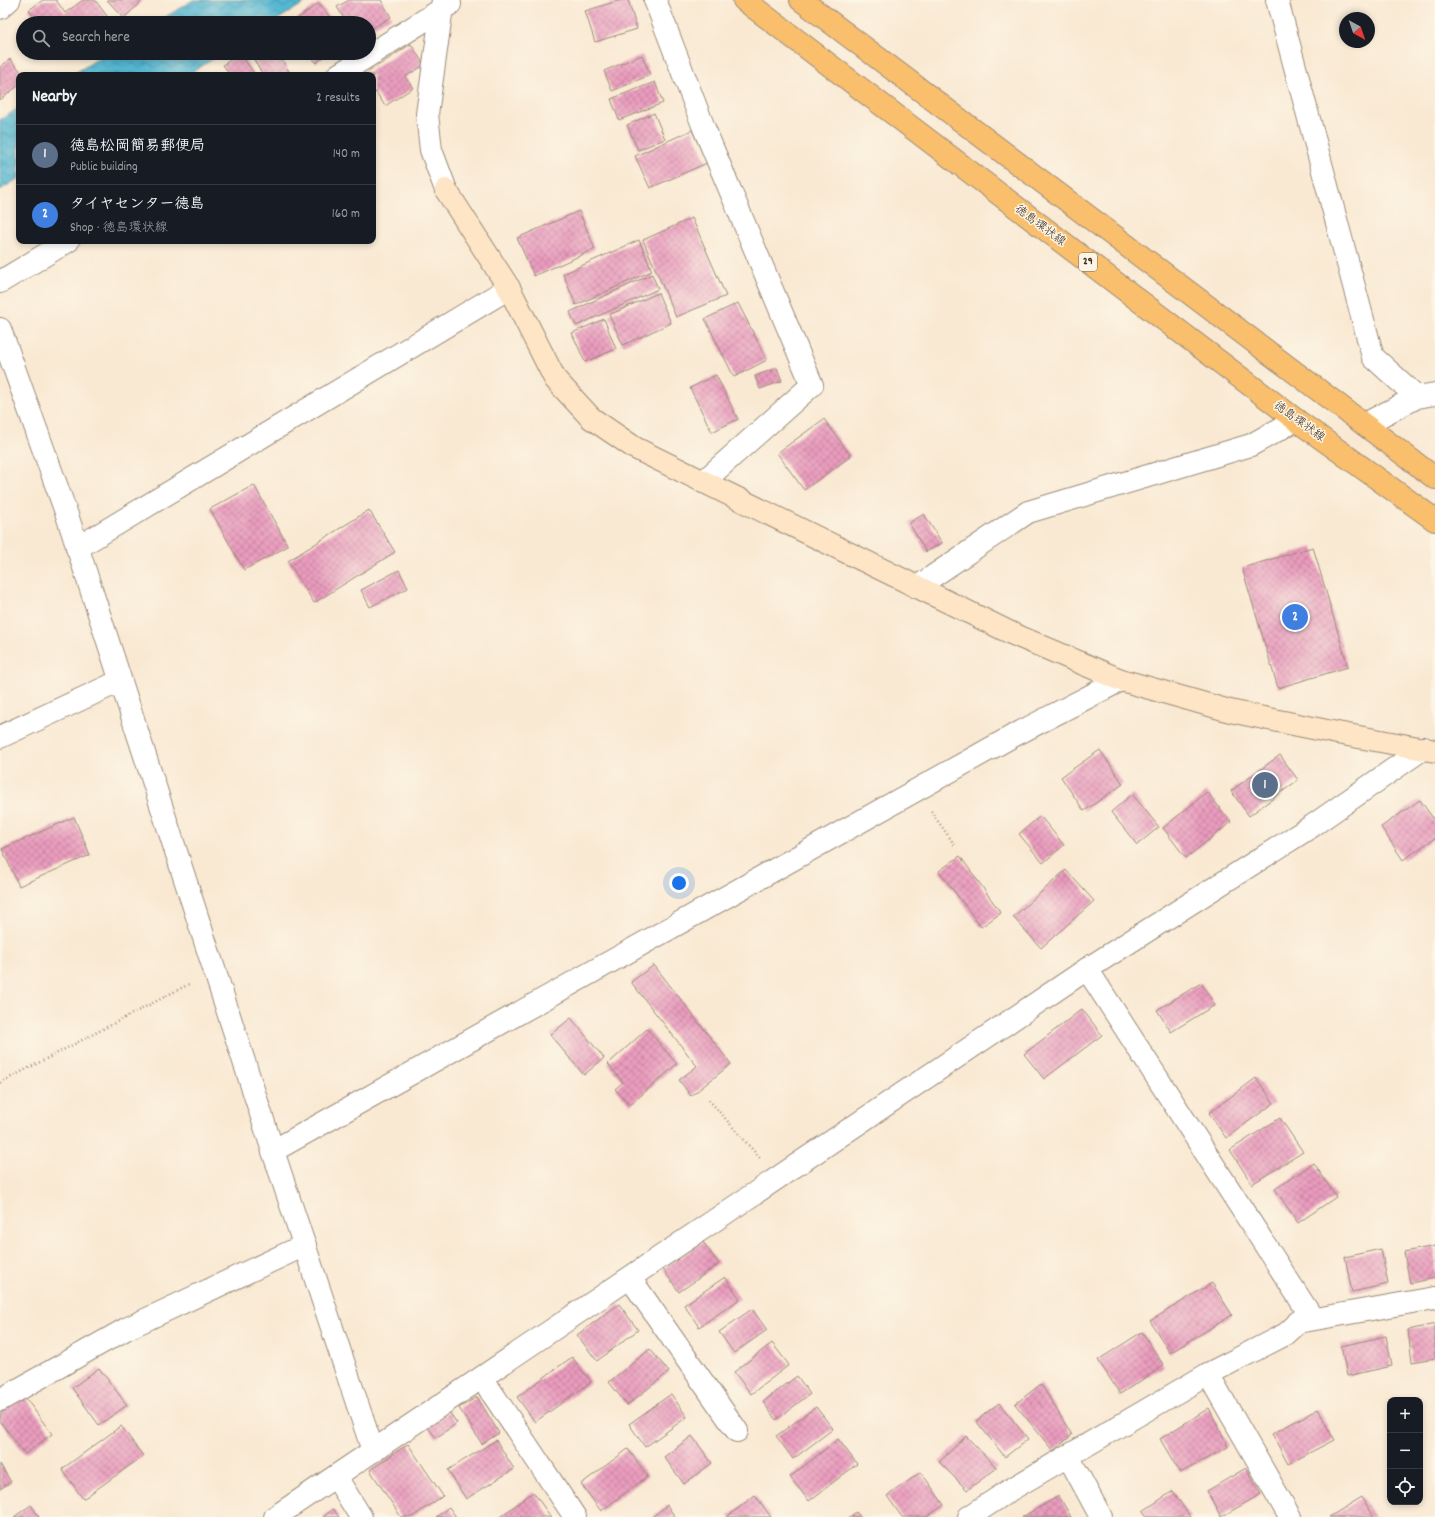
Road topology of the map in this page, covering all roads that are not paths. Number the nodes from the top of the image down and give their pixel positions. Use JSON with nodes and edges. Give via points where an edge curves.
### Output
{"nodes":[{"id":1,"x":9,"y":0,"type":"edge"},
{"id":2,"x":655,"y":0,"type":"edge"},
{"id":3,"x":744,"y":0,"type":"edge"},
{"id":4,"x":801,"y":0,"type":"edge"},
{"id":5,"x":1277,"y":0,"type":"edge"},
{"id":6,"x":447,"y":3,"type":"edge"},
{"id":7,"x":0,"y":8,"type":"edge"},
{"id":8,"x":376,"y":50,"type":"edge"},
{"id":9,"x":361,"y":60,"type":"edge"},
{"id":10,"x":343,"y":72,"type":"edge"},
{"id":11,"x":63,"y":244,"type":"edge"},
{"id":12,"x":0,"y":282,"type":"edge"},
{"id":13,"x":509,"y":288,"type":"junction"},
{"id":14,"x":0,"y":329,"type":"edge"},
{"id":15,"x":1426,"y":395,"type":"edge"},
{"id":16,"x":1296,"y":420,"type":"junction"},
{"id":17,"x":1365,"y":424,"type":"junction"},
{"id":18,"x":1435,"y":478,"type":"edge"},
{"id":19,"x":703,"y":482,"type":"junction"},
{"id":20,"x":1435,"y":521,"type":"edge"},
{"id":21,"x":77,"y":548,"type":"junction"},
{"id":22,"x":917,"y":587,"type":"junction"},
{"id":23,"x":1121,"y":680,"type":"junction"},
{"id":24,"x":120,"y":681,"type":"junction"},
{"id":25,"x":0,"y":737,"type":"edge"},
{"id":26,"x":1429,"y":750,"type":"edge"},
{"id":27,"x":1087,"y":969,"type":"junction"},
{"id":28,"x":273,"y":1151,"type":"junction"},
{"id":29,"x":305,"y":1245,"type":"junction"},
{"id":30,"x":630,"y":1278,"type":"junction"},
{"id":31,"x":1435,"y":1298,"type":"edge"},
{"id":32,"x":1298,"y":1322,"type":"junction"},
{"id":33,"x":1208,"y":1374,"type":"junction"},
{"id":34,"x":482,"y":1378,"type":"junction"},
{"id":35,"x":0,"y":1400,"type":"edge"},
{"id":36,"x":737,"y":1432,"type":"dead end"},
{"id":37,"x":373,"y":1451,"type":"junction"},
{"id":38,"x":1068,"y":1456,"type":"junction"},
{"id":39,"x":336,"y":1477,"type":"junction"},
{"id":40,"x":275,"y":1517,"type":"edge"},
{"id":41,"x":361,"y":1517,"type":"edge"},
{"id":42,"x":575,"y":1517,"type":"edge"},
{"id":43,"x":969,"y":1517,"type":"edge"},
{"id":44,"x":1101,"y":1517,"type":"edge"},
{"id":45,"x":1290,"y":1517,"type":"edge"}],
"edges":[{"from":1,"to":7,"type":"street"},
{"from":2,"to":19,"type":"street","via":[[704,128],[812,385]]},
{"from":3,"to":16,"type":"main road","name":"徳島環状線","number":"29"},
{"from":4,"to":17,"type":"main road"},
{"from":5,"to":15,"type":"street","via":[[1373,357]]},
{"from":6,"to":8,"type":"street"},
{"from":6,"to":13,"type":"street","via":[[427,114],[431,150],[446,190]]},
{"from":9,"to":10,"type":"street"},
{"from":11,"to":12,"type":"street"},
{"from":13,"to":19,"type":"street","via":[[554,378],[591,418],[635,448]]},
{"from":13,"to":21,"type":"street"},
{"from":14,"to":21,"type":"street"},
{"from":15,"to":17,"type":"street"},
{"from":16,"to":20,"type":"main road","name":"徳島環状線","number":"29"},
{"from":16,"to":22,"type":"street","via":[[1251,445],[1028,512]]},
{"from":17,"to":18,"type":"main road"},
{"from":19,"to":22,"type":"street"},
{"from":21,"to":24,"type":"street"},
{"from":22,"to":23,"type":"street","via":[[1013,634]]},
{"from":23,"to":26,"type":"street","via":[[1230,711]]},
{"from":23,"to":28,"type":"street","via":[[1011,737]]},
{"from":24,"to":25,"type":"street"},
{"from":24,"to":28,"type":"street"},
{"from":26,"to":27,"type":"street"},
{"from":27,"to":30,"type":"street"},
{"from":27,"to":32,"type":"street","via":[[1308,1313]]},
{"from":28,"to":29,"type":"street"},
{"from":29,"to":35,"type":"street","via":[[126,1329]]},
{"from":29,"to":37,"type":"street"},
{"from":30,"to":34,"type":"street"},
{"from":30,"to":36,"type":"street"},
{"from":31,"to":32,"type":"street"},
{"from":32,"to":33,"type":"street","via":[[1286,1334]]},
{"from":33,"to":38,"type":"street"},
{"from":33,"to":45,"type":"street"},
{"from":34,"to":37,"type":"street"},
{"from":34,"to":42,"type":"street"},
{"from":37,"to":39,"type":"street"},
{"from":38,"to":43,"type":"street"},
{"from":38,"to":44,"type":"street"},
{"from":39,"to":40,"type":"street"},
{"from":39,"to":41,"type":"street"}]}
